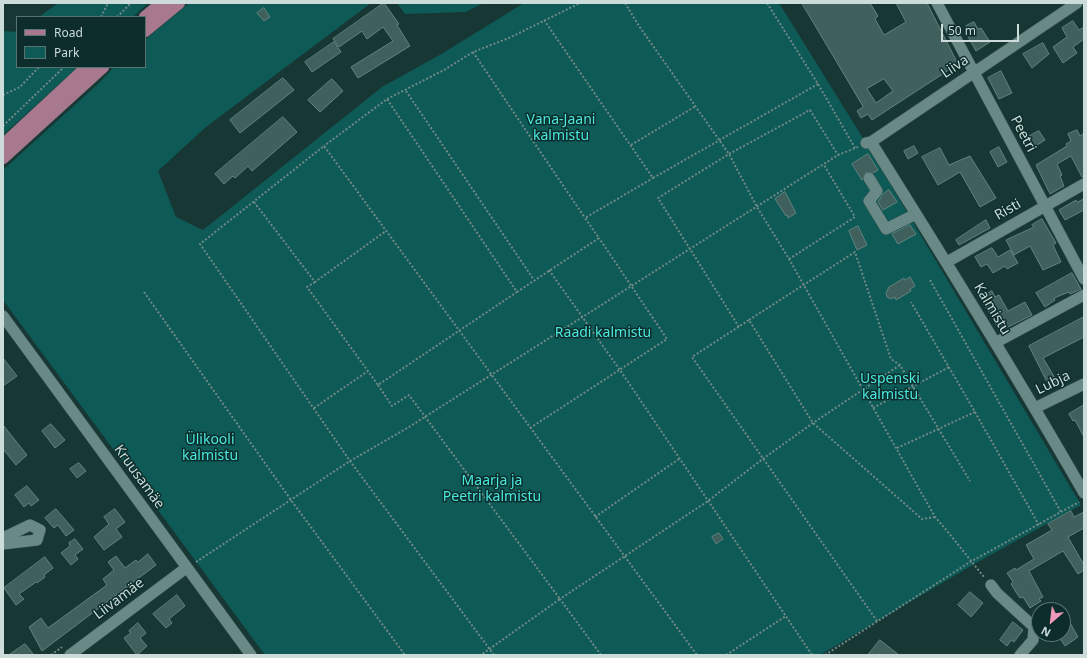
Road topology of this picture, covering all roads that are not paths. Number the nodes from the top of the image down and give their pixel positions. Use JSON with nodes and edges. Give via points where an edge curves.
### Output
{"nodes":[{"id":1,"x":162,"y":3,"type":"edge"},
{"id":2,"x":179,"y":3,"type":"edge"},
{"id":3,"x":937,"y":3,"type":"edge"},
{"id":4,"x":1077,"y":3,"type":"edge"},
{"id":5,"x":146,"y":16,"type":"edge"},
{"id":6,"x":146,"y":30,"type":"edge"},
{"id":7,"x":87,"y":68,"type":"edge"},
{"id":8,"x":102,"y":68,"type":"edge"},
{"id":9,"x":973,"y":72,"type":"junction"},
{"id":10,"x":868,"y":142,"type":"joint"},
{"id":11,"x":3,"y":145,"type":"edge"},
{"id":12,"x":3,"y":158,"type":"edge"},
{"id":13,"x":869,"y":178,"type":"dead end"},
{"id":14,"x":1084,"y":184,"type":"edge"},
{"id":15,"x":1045,"y":206,"type":"junction"},
{"id":16,"x":916,"y":214,"type":"junction"},
{"id":17,"x":947,"y":262,"type":"junction"},
{"id":18,"x":1084,"y":279,"type":"edge"},
{"id":19,"x":1084,"y":295,"type":"edge"},
{"id":20,"x":3,"y":316,"type":"edge"},
{"id":21,"x":995,"y":343,"type":"junction"},
{"id":22,"x":1084,"y":384,"type":"edge"},
{"id":23,"x":1035,"y":408,"type":"junction"},
{"id":24,"x":1084,"y":493,"type":"edge"},
{"id":25,"x":3,"y":538,"type":"edge"},
{"id":26,"x":3,"y":544,"type":"edge"},
{"id":27,"x":186,"y":568,"type":"junction"},
{"id":28,"x":991,"y":585,"type":"road end"},
{"id":29,"x":70,"y":655,"type":"edge"},
{"id":30,"x":251,"y":655,"type":"edge"},
{"id":31,"x":1020,"y":655,"type":"edge"}],
"edges":[{"from":1,"to":5,"type":"main road"},
{"from":2,"to":6,"type":"main road"},
{"from":3,"to":9,"type":"street","name":"Peetri"},
{"from":4,"to":9,"type":"street","name":"Liiva"},
{"from":7,"to":11,"type":"main road"},
{"from":8,"to":12,"type":"main road"},
{"from":9,"to":10,"type":"street","name":"Liiva"},
{"from":9,"to":15,"type":"street","name":"Peetri"},
{"from":10,"to":16,"type":"street","name":"Kalmistu"},
{"from":13,"to":16,"type":"street","via":[[877,191],[869,201],[886,229]]},
{"from":14,"to":15,"type":"street","name":"Risti"},
{"from":15,"to":17,"type":"street","name":"Risti"},
{"from":15,"to":18,"type":"street","name":"Peetri"},
{"from":16,"to":17,"type":"street","name":"Kalmistu"},
{"from":17,"to":21,"type":"street","name":"Kalmistu"},
{"from":19,"to":21,"type":"street"},
{"from":20,"to":27,"type":"street","name":"Kruusamäe"},
{"from":21,"to":23,"type":"street","name":"Kalmistu"},
{"from":22,"to":23,"type":"street","name":"Lubja"},
{"from":23,"to":24,"type":"street","name":"Kalmistu"},
{"from":25,"to":26,"type":"street","via":[[30,525],[40,530],[37,540]]},
{"from":27,"to":29,"type":"street","name":"Liivamäe"},
{"from":27,"to":30,"type":"street","name":"Kruusamäe"},
{"from":28,"to":31,"type":"street","via":[[1034,627],[1033,640]]}]}
